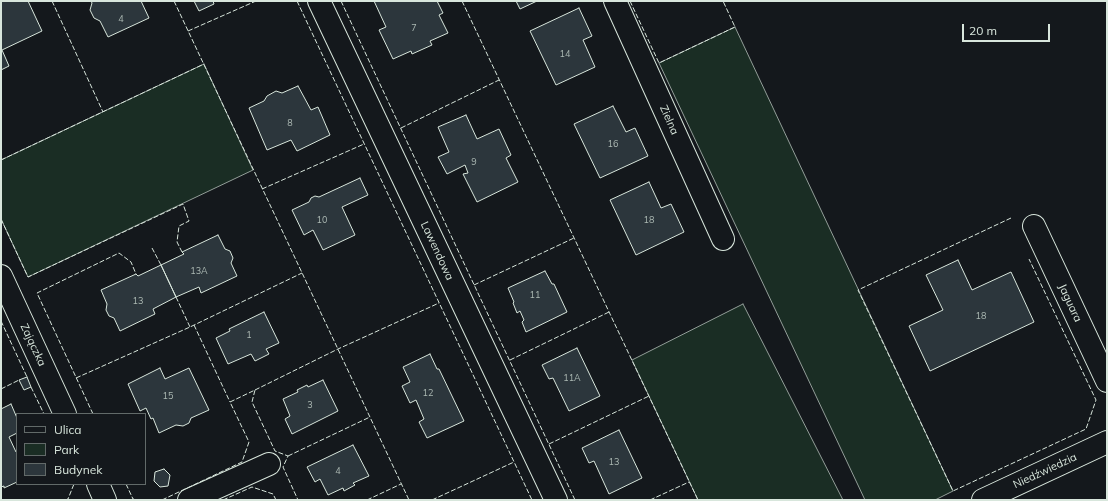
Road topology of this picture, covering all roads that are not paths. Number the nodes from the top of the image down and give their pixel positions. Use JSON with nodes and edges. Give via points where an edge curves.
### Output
{"nodes":[{"id":1,"x":319,"y":1,"type":"edge"},
{"id":2,"x":615,"y":1,"type":"edge"},
{"id":3,"x":1034,"y":226,"type":"dead end"},
{"id":4,"x":723,"y":239,"type":"dead end"},
{"id":5,"x":1,"y":276,"type":"edge"},
{"id":6,"x":1107,"y":381,"type":"edge"},
{"id":7,"x":65,"y":413,"type":"edge"},
{"id":8,"x":1107,"y":442,"type":"edge"},
{"id":9,"x":269,"y":464,"type":"dead end"},
{"id":10,"x":98,"y":485,"type":"edge"},
{"id":11,"x":105,"y":500,"type":"edge"},
{"id":12,"x":189,"y":500,"type":"edge"},
{"id":13,"x":556,"y":500,"type":"edge"},
{"id":14,"x":983,"y":500,"type":"edge"}],
"edges":[{"from":1,"to":13,"type":"street","name":"Lawendowa"},
{"from":2,"to":4,"type":"street","name":"Zielna"},
{"from":3,"to":6,"type":"street","name":"Jaguara"},
{"from":5,"to":7,"type":"street","name":"Zajączka"},
{"from":8,"to":14,"type":"street","name":"Niedźwiedzia"},
{"from":9,"to":12,"type":"street"},
{"from":10,"to":11,"type":"street"}]}
